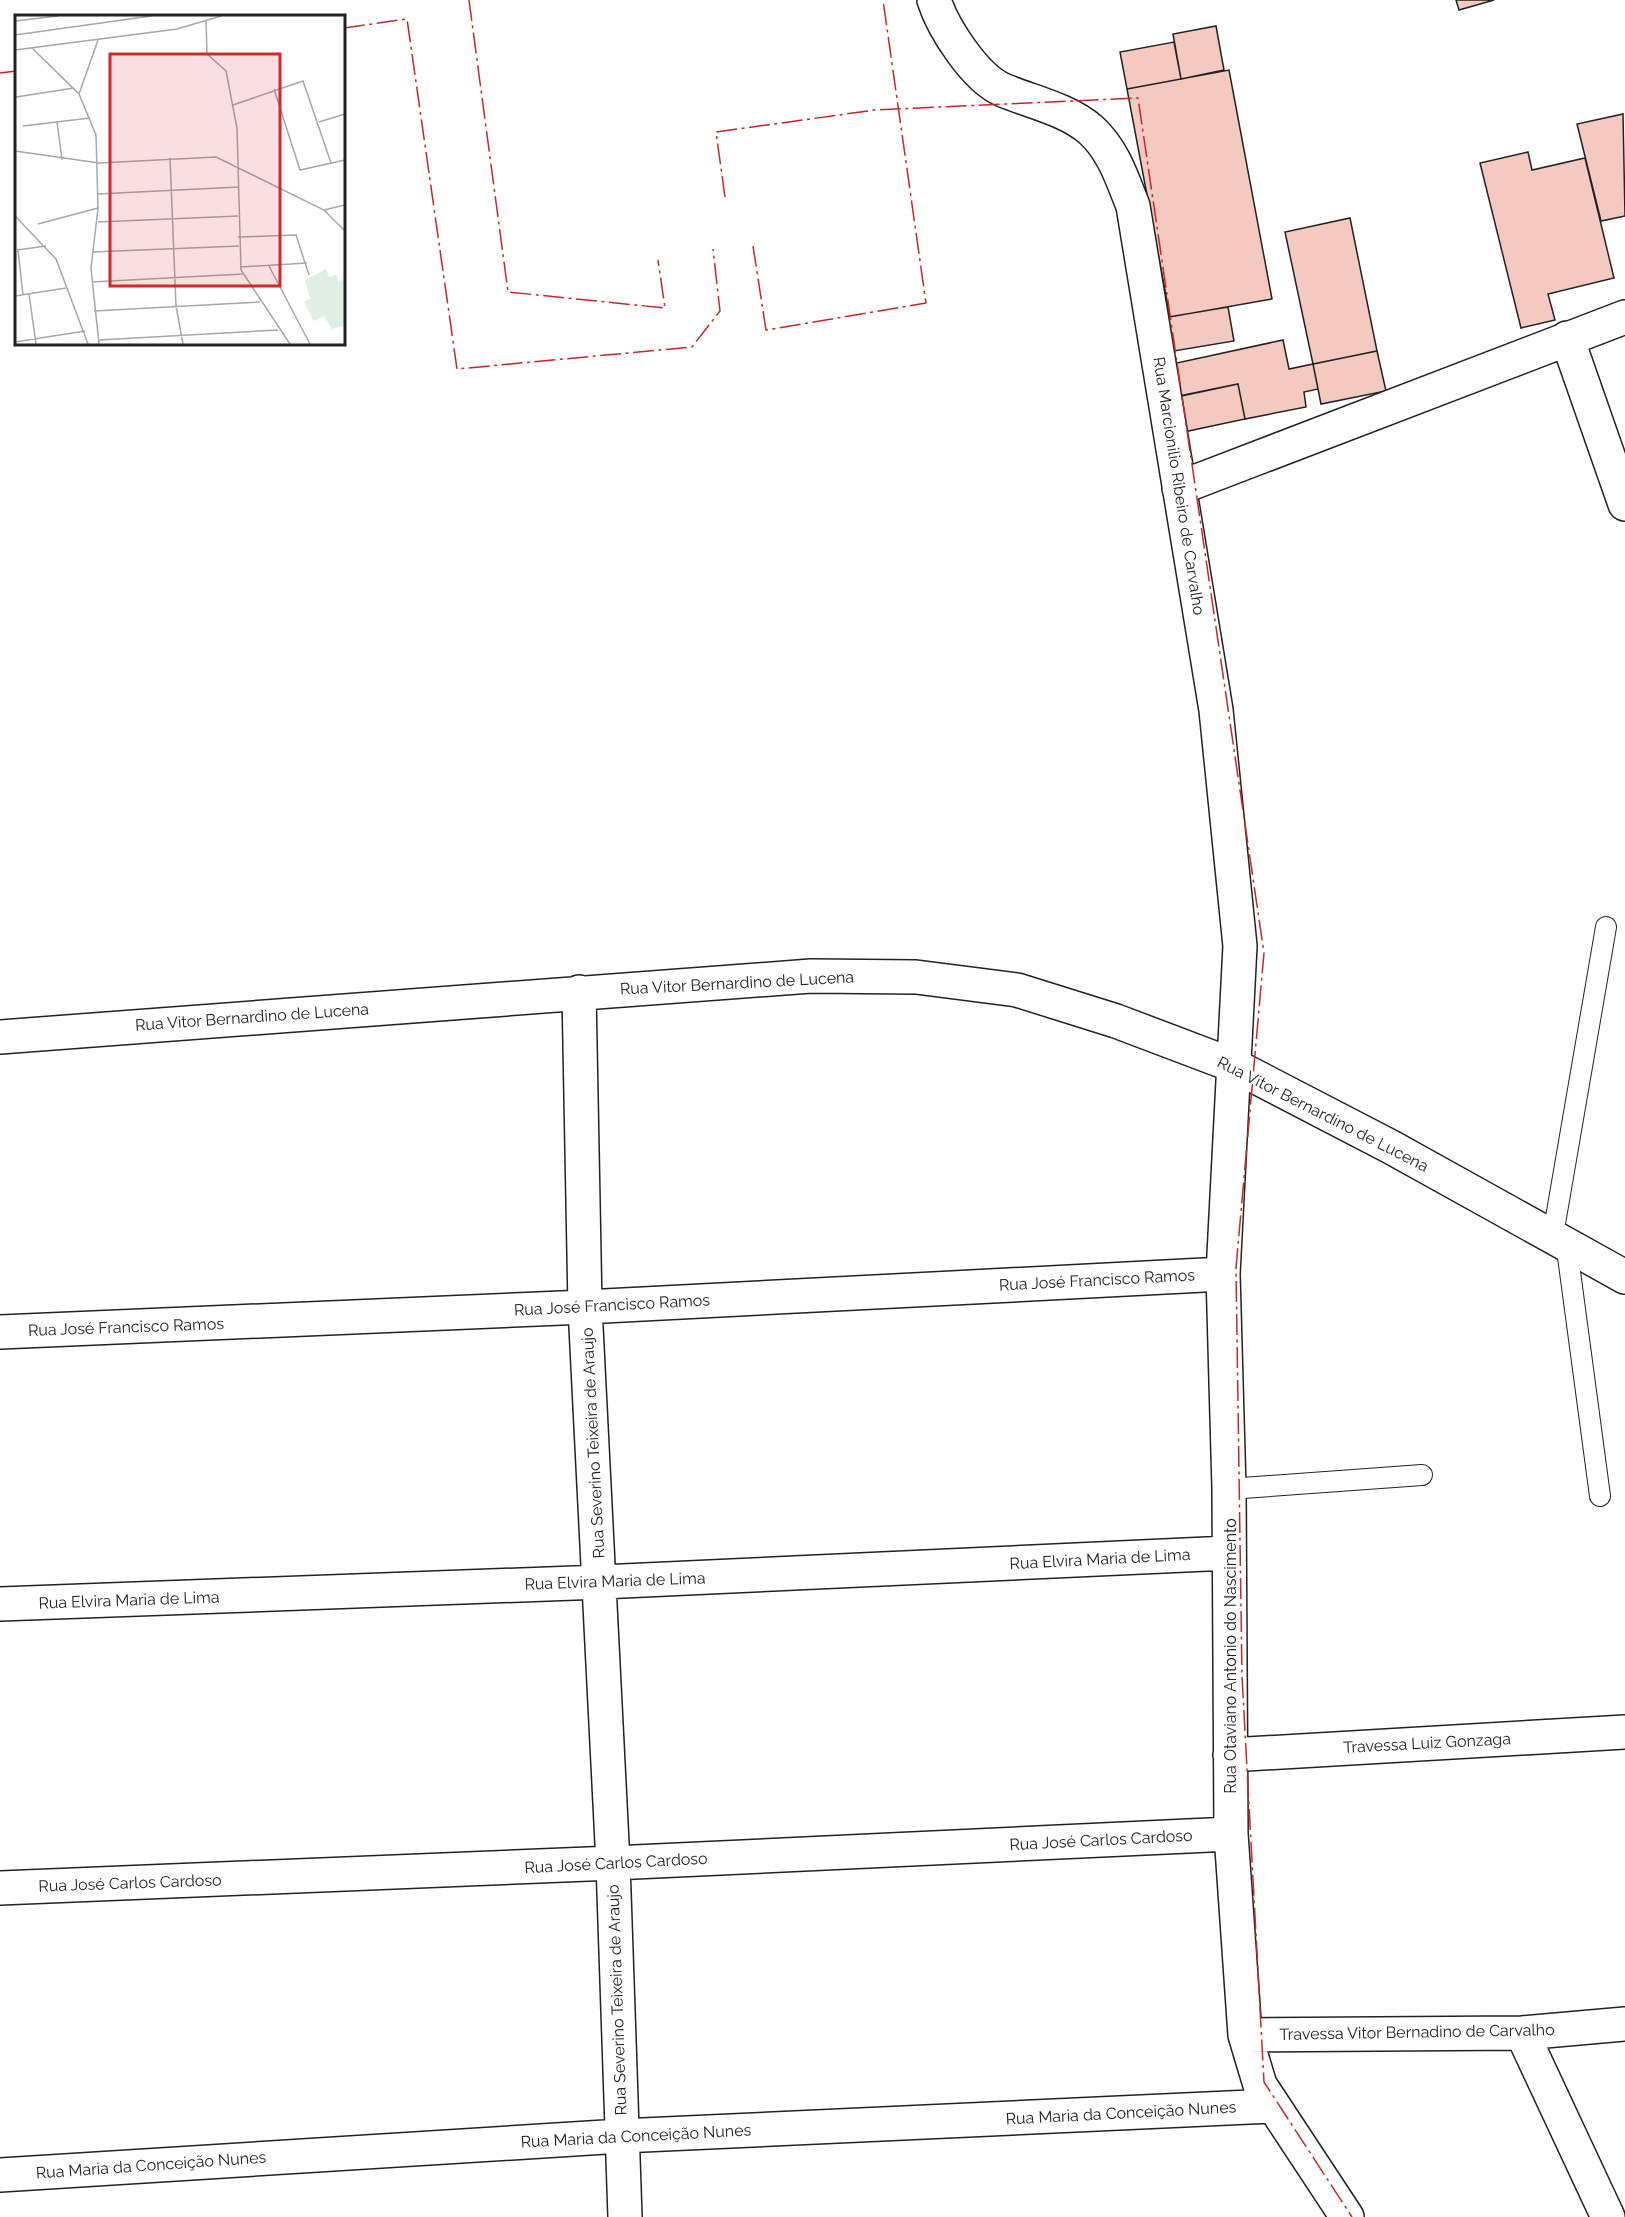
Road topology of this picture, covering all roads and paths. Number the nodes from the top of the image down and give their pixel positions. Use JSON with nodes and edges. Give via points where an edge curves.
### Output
{"nodes":[{"id":1,"x":934,"y":0,"type":"edge"},
{"id":2,"x":1625,"y":317,"type":"edge"},
{"id":3,"x":1567,"y":338,"type":"junction"},
{"id":4,"x":1179,"y":488,"type":"junction"},
{"id":5,"x":1625,"y":504,"type":"edge"},
{"id":6,"x":1606,"y":927,"type":"dead end"},
{"id":7,"x":579,"y":992,"type":"junction"},
{"id":8,"x":0,"y":1036,"type":"edge"},
{"id":9,"x":1235,"y":1066,"type":"junction"},
{"id":10,"x":1560,"y":1238,"type":"junction"},
{"id":11,"x":1223,"y":1274,"type":"junction"},
{"id":12,"x":1625,"y":1277,"type":"edge"},
{"id":13,"x":585,"y":1307,"type":"junction"},
{"id":14,"x":0,"y":1332,"type":"edge"},
{"id":15,"x":1422,"y":1475,"type":"dead end"},
{"id":16,"x":1228,"y":1489,"type":"junction"},
{"id":17,"x":1600,"y":1496,"type":"dead end"},
{"id":18,"x":1229,"y":1554,"type":"junction"},
{"id":19,"x":601,"y":1582,"type":"junction"},
{"id":20,"x":0,"y":1604,"type":"edge"},
{"id":21,"x":1625,"y":1732,"type":"edge"},
{"id":22,"x":1230,"y":1755,"type":"junction"},
{"id":23,"x":1231,"y":1834,"type":"junction"},
{"id":24,"x":613,"y":1863,"type":"junction"},
{"id":25,"x":0,"y":1888,"type":"edge"},
{"id":26,"x":1625,"y":2024,"type":"edge"},
{"id":27,"x":1522,"y":2033,"type":"junction"},
{"id":28,"x":1245,"y":2035,"type":"junction"},
{"id":29,"x":1272,"y":2106,"type":"junction"},
{"id":30,"x":621,"y":2136,"type":"junction"},
{"id":31,"x":0,"y":2175,"type":"edge"},
{"id":32,"x":625,"y":2217,"type":"edge"},
{"id":33,"x":1347,"y":2217,"type":"edge"},
{"id":34,"x":1608,"y":2217,"type":"edge"}],
"edges":[{"from":1,"to":4,"type":"street","name":"Rua Marcionilio Ribeiro de Carvalho","via":[[962,54],[999,88],[1059,112],[1090,130],[1116,161],[1133,206]]},
{"from":2,"to":3,"type":"street"},
{"from":3,"to":4,"type":"street"},
{"from":3,"to":5,"type":"street"},
{"from":4,"to":9,"type":"street","name":"Rua Marcionilio Ribeiro de Carvalho","via":[[1216,710],[1230,835],[1240,946]]},
{"from":6,"to":10,"type":"lane"},
{"from":7,"to":8,"type":"street","name":"Rua Vitor Bernardino de Lucena"},
{"from":7,"to":9,"type":"street","name":"Rua Vitor Bernardino de Lucena","via":[[811,976],[916,977],[1017,990],[1116,1021]]},
{"from":7,"to":13,"type":"street","name":"Rua Severino Teixeira de Araujo"},
{"from":9,"to":10,"type":"street","name":"Rua Vitor Bernardino de Lucena"},
{"from":9,"to":11,"type":"street","name":"Rua Otaviano Antonio do Nascimento"},
{"from":10,"to":12,"type":"street","name":"Rua Vitor Bernardino de Lucena"},
{"from":10,"to":17,"type":"lane"},
{"from":11,"to":13,"type":"street","name":"Rua José Francisco Ramos"},
{"from":11,"to":16,"type":"street","name":"Rua Otaviano Antonio do Nascimento"},
{"from":13,"to":14,"type":"street","name":"Rua José Francisco Ramos"},
{"from":13,"to":19,"type":"street","name":"Rua Severino Teixeira de Araujo"},
{"from":15,"to":16,"type":"lane"},
{"from":16,"to":18,"type":"street","name":"Rua Otaviano Antonio do Nascimento"},
{"from":18,"to":19,"type":"street","name":"Rua Elvira Maria de Lima"},
{"from":18,"to":22,"type":"street","name":"Rua Otaviano Antonio do Nascimento"},
{"from":19,"to":20,"type":"street","name":"Rua Elvira Maria de Lima"},
{"from":19,"to":24,"type":"street","name":"Rua Severino Teixeira de Araujo"},
{"from":21,"to":22,"type":"street","name":"Travessa Luiz Gonzaga"},
{"from":22,"to":23,"type":"street","name":"Rua Otaviano Antonio do Nascimento"},
{"from":23,"to":24,"type":"street","name":"Rua José Carlos Cardoso"},
{"from":23,"to":28,"type":"street","name":"Rua Otaviano Antonio do Nascimento"},
{"from":24,"to":25,"type":"street","name":"Rua José Carlos Cardoso"},
{"from":24,"to":30,"type":"street","name":"Rua Severino Teixeira de Araujo"},
{"from":26,"to":27,"type":"street","name":"Travessa Vitor Bernadino de Carvalho"},
{"from":27,"to":28,"type":"street","name":"Travessa Vitor Bernadino de Carvalho"},
{"from":27,"to":34,"type":"street"},
{"from":28,"to":29,"type":"street","name":"Rua Otaviano Antonio do Nascimento","via":[[1251,2064]]},
{"from":29,"to":30,"type":"street","name":"Rua Maria da Conceição Nunes"},
{"from":29,"to":33,"type":"street","name":"Rua Otaviano Antonio do Nascimento"},
{"from":30,"to":31,"type":"street","name":"Rua Maria da Conceição Nunes"},
{"from":30,"to":32,"type":"street","name":"Rua Severino Teixeira de Araujo"}]}
